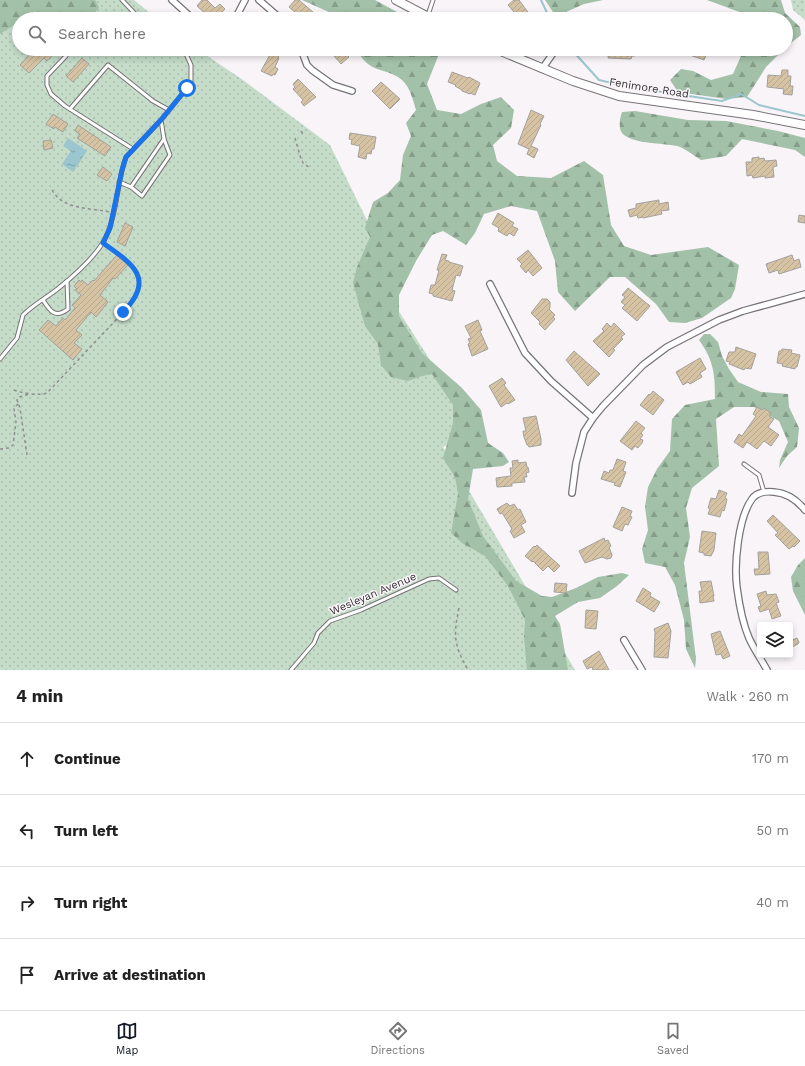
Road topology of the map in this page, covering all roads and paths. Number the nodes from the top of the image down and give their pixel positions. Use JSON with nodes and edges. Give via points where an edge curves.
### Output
{"nodes":[{"id":1,"x":122,"y":0,"type":"edge"},
{"id":2,"x":172,"y":0,"type":"edge"},
{"id":3,"x":245,"y":0,"type":"edge"},
{"id":4,"x":258,"y":0,"type":"edge"},
{"id":5,"x":396,"y":0,"type":"edge"},
{"id":6,"x":433,"y":0,"type":"edge"},
{"id":7,"x":133,"y":12,"type":"edge"},
{"id":8,"x":185,"y":12,"type":"edge"},
{"id":9,"x":239,"y":12,"type":"edge"},
{"id":10,"x":273,"y":12,"type":"edge"},
{"id":11,"x":419,"y":12,"type":"edge"},
{"id":12,"x":430,"y":12,"type":"edge"},
{"id":13,"x":66,"y":56,"type":"dead end"},
{"id":14,"x":187,"y":56,"type":"edge"},
{"id":15,"x":304,"y":56,"type":"edge"},
{"id":16,"x":512,"y":56,"type":"edge"},
{"id":17,"x":551,"y":56,"type":"edge"},
{"id":18,"x":542,"y":69,"type":"junction"},
{"id":19,"x":352,"y":91,"type":"dead end"},
{"id":20,"x":70,"y":109,"type":"junction"},
{"id":21,"x":169,"y":110,"type":"junction"},
{"id":22,"x":161,"y":120,"type":"junction"},
{"id":23,"x":805,"y":125,"type":"edge"},
{"id":24,"x":301,"y":131,"type":"dead end"},
{"id":25,"x":303,"y":134,"type":"dead end"},
{"id":26,"x":295,"y":138,"type":"dead end"},
{"id":27,"x":164,"y":139,"type":"junction"},
{"id":28,"x":133,"y":149,"type":"junction"},
{"id":29,"x":310,"y":168,"type":"dead end"},
{"id":30,"x":119,"y":182,"type":"junction"},
{"id":31,"x":131,"y":187,"type":"junction"},
{"id":32,"x":52,"y":190,"type":"dead end"},
{"id":33,"x":114,"y":213,"type":"junction"},
{"id":34,"x":103,"y":243,"type":"junction"},
{"id":35,"x":68,"y":280,"type":"junction"},
{"id":36,"x":490,"y":284,"type":"dead end"},
{"id":37,"x":805,"y":294,"type":"edge"},
{"id":38,"x":43,"y":300,"type":"junction"},
{"id":39,"x":0,"y":359,"type":"edge"},
{"id":40,"x":14,"y":390,"type":"dead end"},
{"id":41,"x":31,"y":393,"type":"junction"},
{"id":42,"x":18,"y":404,"type":"junction"},
{"id":43,"x":593,"y":418,"type":"junction"},
{"id":44,"x":0,"y":449,"type":"edge"},
{"id":45,"x":27,"y":455,"type":"dead end"},
{"id":46,"x":744,"y":464,"type":"dead end"},
{"id":47,"x":764,"y":492,"type":"junction"},
{"id":48,"x":572,"y":493,"type":"dead end"},
{"id":49,"x":805,"y":510,"type":"edge"},
{"id":50,"x":456,"y":590,"type":"dead end"},
{"id":51,"x":459,"y":608,"type":"dead end"},
{"id":52,"x":624,"y":640,"type":"dead end"},
{"id":53,"x":291,"y":670,"type":"edge"},
{"id":54,"x":468,"y":670,"type":"edge"},
{"id":55,"x":642,"y":670,"type":"edge"},
{"id":56,"x":767,"y":670,"type":"edge"}],
"edges":[{"from":1,"to":7,"type":"lane"},
{"from":2,"to":8,"type":"street"},
{"from":3,"to":9,"type":"street"},
{"from":4,"to":10,"type":"street"},
{"from":5,"to":11,"type":"street"},
{"from":6,"to":12,"type":"lane"},
{"from":13,"to":20,"type":"lane","via":[[47,76],[47,85],[51,94]]},
{"from":14,"to":21,"type":"lane","via":[[191,65],[191,80]]},
{"from":15,"to":19,"type":"street","via":[[312,70],[333,85]]},
{"from":16,"to":18,"type":"street","name":"Fenimore Road"},
{"from":17,"to":18,"type":"street"},
{"from":18,"to":23,"type":"street","name":"Fenimore Road","via":[[620,96]]},
{"from":20,"to":21,"type":"lane","via":[[108,65],[153,101]]},
{"from":20,"to":28,"type":"lane"},
{"from":21,"to":22,"type":"lane"},
{"from":22,"to":27,"type":"lane"},
{"from":22,"to":28,"type":"lane"},
{"from":24,"to":25,"type":"path"},
{"from":26,"to":29,"type":"path","via":[[301,159]]},
{"from":27,"to":31,"type":"lane"},
{"from":27,"to":31,"type":"lane","via":[[170,155],[142,196]]},
{"from":28,"to":30,"type":"lane","via":[[126,157]]},
{"from":30,"to":31,"type":"lane"},
{"from":30,"to":33,"type":"lane"},
{"from":32,"to":33,"type":"path","via":[[56,196],[69,204],[83,209]]},
{"from":33,"to":34,"type":"lane"},
{"from":34,"to":35,"type":"lane"},
{"from":34,"to":41,"type":"path","via":[[127,260],[139,276],[139,287],[132,303],[47,393]]},
{"from":35,"to":38,"type":"lane"},
{"from":35,"to":38,"type":"lane","via":[[68,309],[56,314]]},
{"from":36,"to":43,"type":"street","via":[[525,354]]},
{"from":37,"to":43,"type":"street","via":[[718,320],[667,347],[643,365]]},
{"from":38,"to":39,"type":"lane","via":[[23,315],[17,338]]},
{"from":40,"to":41,"type":"path"},
{"from":41,"to":42,"type":"path","via":[[19,397]]},
{"from":42,"to":44,"type":"path","via":[[14,409],[16,422],[13,445]]},
{"from":42,"to":45,"type":"path"},
{"from":43,"to":48,"type":"street","via":[[584,432]]},
{"from":46,"to":47,"type":"lane","via":[[759,475]]},
{"from":47,"to":49,"type":"street","via":[[791,497]]},
{"from":47,"to":56,"type":"street","via":[[753,498],[746,512],[738,540],[735,564],[740,607],[749,637]]},
{"from":50,"to":53,"type":"lane","name":"Wesleyan Avenue","via":[[439,578],[429,579],[330,621]]},
{"from":51,"to":54,"type":"path","via":[[456,643]]},
{"from":52,"to":55,"type":"street"}]}
